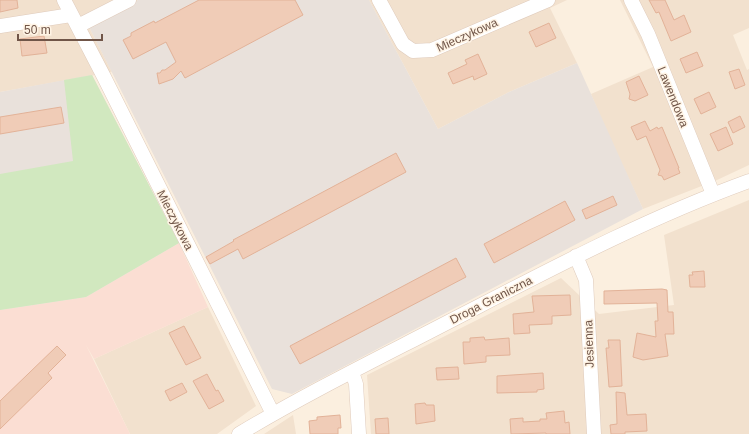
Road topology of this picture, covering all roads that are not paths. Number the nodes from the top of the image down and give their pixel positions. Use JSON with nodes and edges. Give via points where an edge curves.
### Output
{"nodes":[{"id":1,"x":64,"y":0,"type":"edge"},
{"id":2,"x":129,"y":0,"type":"edge"},
{"id":3,"x":380,"y":0,"type":"edge"},
{"id":4,"x":548,"y":0,"type":"edge"},
{"id":5,"x":631,"y":0,"type":"edge"},
{"id":6,"x":74,"y":20,"type":"junction"},
{"id":7,"x":0,"y":26,"type":"edge"},
{"id":8,"x":749,"y":181,"type":"edge"},
{"id":9,"x":713,"y":194,"type":"junction"},
{"id":10,"x":576,"y":256,"type":"junction"},
{"id":11,"x":352,"y":372,"type":"junction"},
{"id":12,"x":273,"y":414,"type":"junction"},
{"id":13,"x":239,"y":434,"type":"edge"},
{"id":14,"x":359,"y":434,"type":"edge"},
{"id":15,"x":594,"y":434,"type":"edge"}],
"edges":[{"from":1,"to":6,"type":"street","name":"Mieczykowa"},
{"from":2,"to":6,"type":"street"},
{"from":3,"to":4,"type":"street","name":"Mieczykowa","via":[[403,44],[412,51],[432,50]]},
{"from":5,"to":9,"type":"street","name":"Lawendowa","via":[[648,34]]},
{"from":6,"to":7,"type":"street"},
{"from":6,"to":12,"type":"street","name":"Mieczykowa"},
{"from":8,"to":9,"type":"street","name":"Droga Graniczna"},
{"from":9,"to":10,"type":"street","name":"Droga Graniczna"},
{"from":10,"to":11,"type":"street","name":"Droga Graniczna"},
{"from":10,"to":15,"type":"street","name":"Jesienna","via":[[586,280]]},
{"from":11,"to":12,"type":"street","name":"Droga Graniczna"},
{"from":11,"to":14,"type":"street","via":[[356,384]]},
{"from":12,"to":13,"type":"street","name":"Droga Graniczna"}]}
